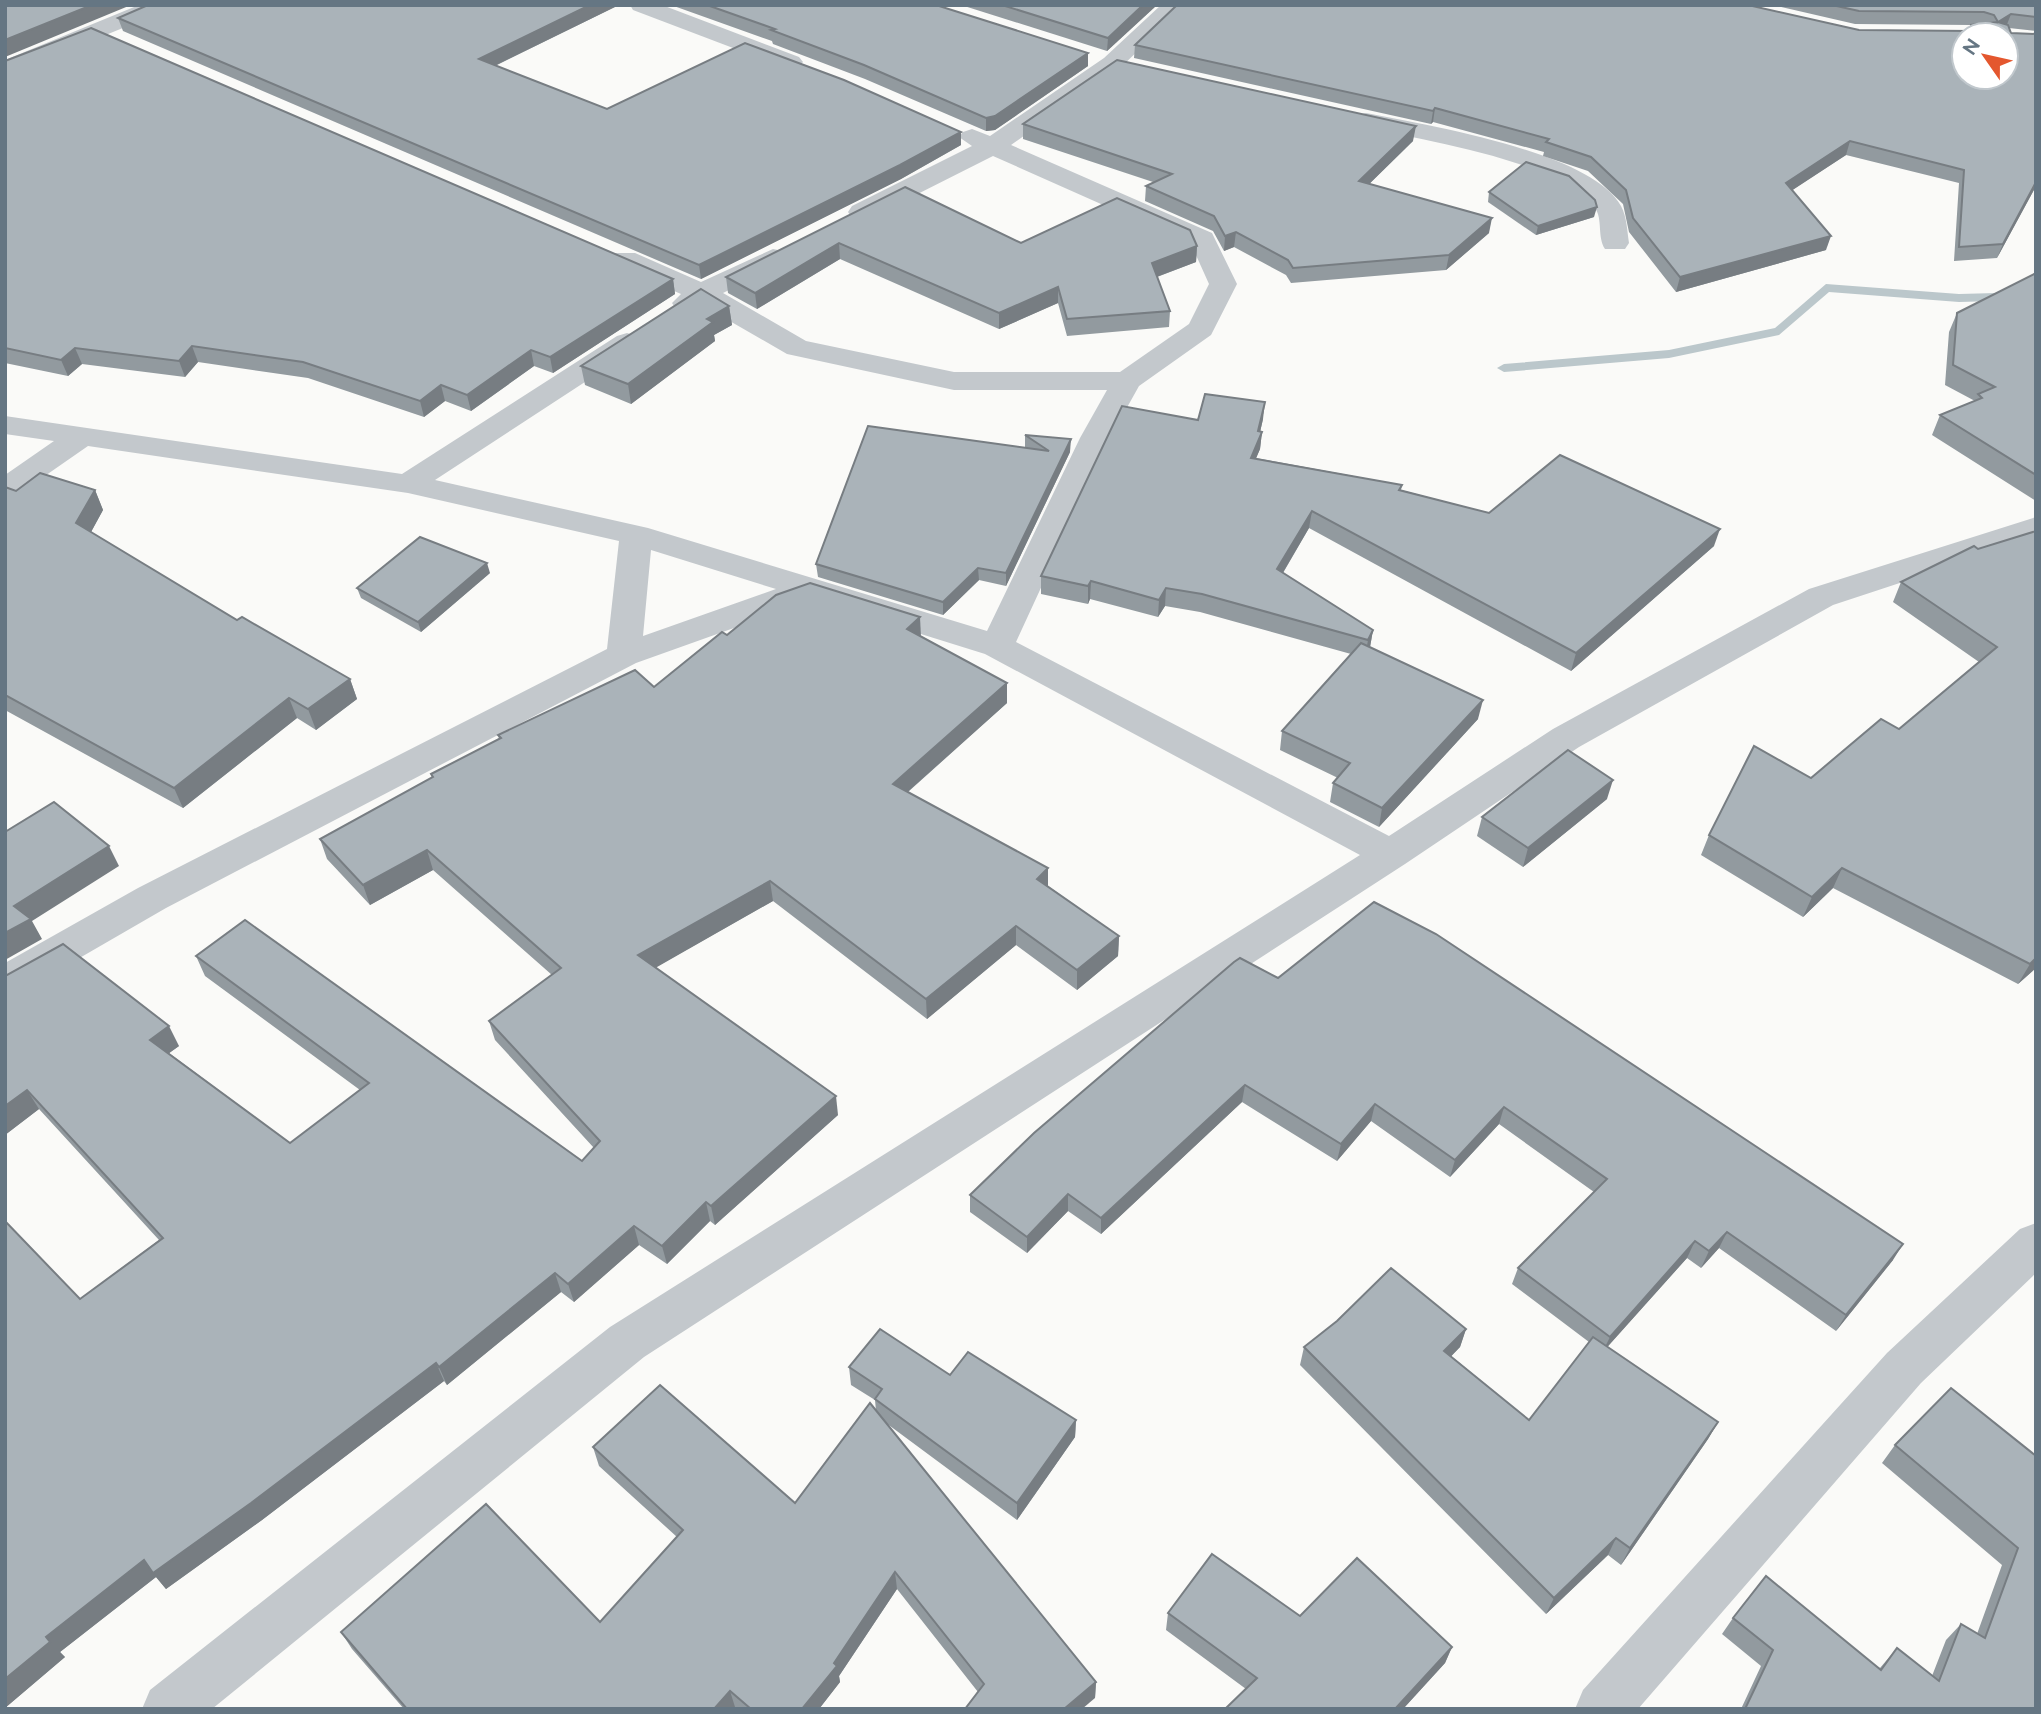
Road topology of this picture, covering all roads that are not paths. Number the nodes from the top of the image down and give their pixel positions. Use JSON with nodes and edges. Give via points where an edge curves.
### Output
{"nodes":[{"id":1,"x":159,"y":5,"type":"edge"},
{"id":2,"x":641,"y":5,"type":"edge"},
{"id":3,"x":1175,"y":5,"type":"edge"},
{"id":4,"x":96,"y":31,"type":"junction"},
{"id":5,"x":134,"y":47,"type":"edge"},
{"id":6,"x":1085,"y":55,"type":"edge"},
{"id":7,"x":1112,"y":63,"type":"junction"},
{"id":8,"x":5,"y":69,"type":"edge"},
{"id":9,"x":1138,"y":69,"type":"edge"},
{"id":10,"x":817,"y":72,"type":"edge"},
{"id":11,"x":1339,"y":114,"type":"edge"},
{"id":12,"x":955,"y":130,"type":"edge"},
{"id":13,"x":992,"y":146,"type":"junction"},
{"id":14,"x":835,"y":225,"type":"edge"},
{"id":15,"x":1615,"y":243,"type":"dead end"},
{"id":16,"x":799,"y":244,"type":"edge"},
{"id":17,"x":601,"y":249,"type":"edge"},
{"id":18,"x":702,"y":293,"type":"junction"},
{"id":19,"x":1127,"y":381,"type":"junction"},
{"id":20,"x":5,"y":425,"type":"edge"},
{"id":21,"x":83,"y":436,"type":"junction"},
{"id":22,"x":408,"y":484,"type":"junction"},
{"id":23,"x":5,"y":489,"type":"edge"},
{"id":24,"x":2036,"y":527,"type":"edge"},
{"id":25,"x":636,"y":535,"type":"junction"},
{"id":26,"x":811,"y":588,"type":"junction"},
{"id":27,"x":998,"y":646,"type":"junction"},
{"id":28,"x":624,"y":655,"type":"junction"},
{"id":29,"x":1391,"y":854,"type":"junction"},
{"id":30,"x":5,"y":982,"type":"edge"},
{"id":31,"x":2036,"y":1243,"type":"edge"},
{"id":32,"x":169,"y":1709,"type":"edge"},
{"id":33,"x":1602,"y":1709,"type":"edge"}],
"edges":[{"from":1,"to":4,"type":"street"},
{"from":2,"to":10,"type":"street"},
{"from":3,"to":7,"type":"street"},
{"from":4,"to":5,"type":"street"},
{"from":4,"to":8,"type":"street"},
{"from":6,"to":7,"type":"street"},
{"from":7,"to":9,"type":"street"},
{"from":7,"to":13,"type":"street"},
{"from":11,"to":15,"type":"street","via":[[1486,147],[1577,178],[1608,206]]},
{"from":12,"to":13,"type":"street"},
{"from":13,"to":14,"type":"street"},
{"from":13,"to":19,"type":"street","via":[[1202,239],[1223,284],[1201,328]]},
{"from":16,"to":18,"type":"street"},
{"from":17,"to":18,"type":"street"},
{"from":18,"to":19,"type":"street","via":[[797,348],[954,381]]},
{"from":18,"to":22,"type":"street"},
{"from":19,"to":27,"type":"street","via":[[1095,438]]},
{"from":20,"to":21,"type":"street"},
{"from":21,"to":22,"type":"street"},
{"from":21,"to":23,"type":"street"},
{"from":22,"to":25,"type":"street"},
{"from":24,"to":29,"type":"street","via":[[1821,597],[1566,738]]},
{"from":25,"to":26,"type":"street"},
{"from":25,"to":28,"type":"street"},
{"from":26,"to":27,"type":"street"},
{"from":26,"to":28,"type":"street"},
{"from":27,"to":29,"type":"street"},
{"from":28,"to":30,"type":"street","via":[[152,898]]},
{"from":29,"to":32,"type":"street","via":[[626,1342]]},
{"from":31,"to":33,"type":"street","via":[[1904,1368]]}]}
